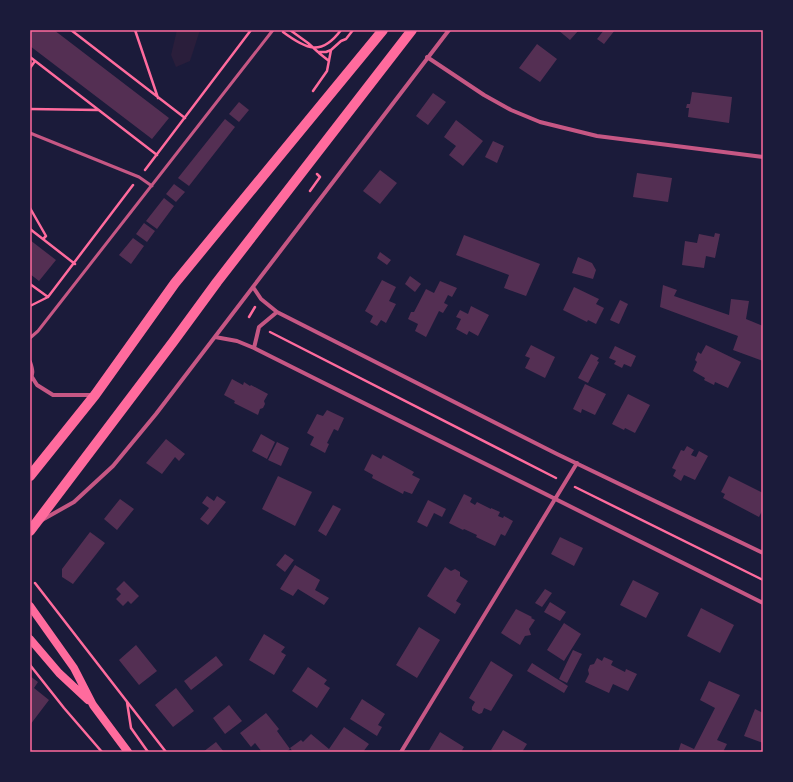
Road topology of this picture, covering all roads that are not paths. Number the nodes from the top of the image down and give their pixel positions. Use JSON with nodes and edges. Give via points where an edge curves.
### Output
{"nodes":[{"id":1,"x":273,"y":30,"type":"edge"},
{"id":2,"x":383,"y":30,"type":"edge"},
{"id":3,"x":412,"y":30,"type":"edge"},
{"id":4,"x":449,"y":30,"type":"edge"},
{"id":5,"x":427,"y":57,"type":"junction"},
{"id":6,"x":30,"y":133,"type":"edge"},
{"id":7,"x":763,"y":157,"type":"edge"},
{"id":8,"x":152,"y":186,"type":"junction"},
{"id":9,"x":253,"y":287,"type":"junction"},
{"id":10,"x":277,"y":312,"type":"junction"},
{"id":11,"x":215,"y":337,"type":"junction"},
{"id":12,"x":30,"y":338,"type":"edge"},
{"id":13,"x":254,"y":348,"type":"junction"},
{"id":14,"x":30,"y":362,"type":"edge"},
{"id":15,"x":31,"y":378,"type":"edge"},
{"id":16,"x":95,"y":395,"type":"junction"},
{"id":17,"x":577,"y":463,"type":"junction"},
{"id":18,"x":30,"y":476,"type":"edge"},
{"id":19,"x":555,"y":498,"type":"junction"},
{"id":20,"x":33,"y":527,"type":"edge"},
{"id":21,"x":763,"y":554,"type":"edge"},
{"id":22,"x":763,"y":603,"type":"edge"},
{"id":23,"x":30,"y":606,"type":"edge"},
{"id":24,"x":30,"y":639,"type":"edge"},
{"id":25,"x":93,"y":705,"type":"junction"},
{"id":26,"x":128,"y":752,"type":"edge"},
{"id":27,"x":400,"y":752,"type":"edge"}],
"edges":[{"from":1,"to":8,"type":"lane"},
{"from":2,"to":16,"type":"main road","via":[[175,283]]},
{"from":3,"to":20,"type":"main road","via":[[217,282]]},
{"from":4,"to":5,"type":"street"},
{"from":5,"to":7,"type":"street","via":[[484,95],[540,122],[597,136]]},
{"from":5,"to":9,"type":"street"},
{"from":6,"to":8,"type":"lane","via":[[139,177]]},
{"from":8,"to":12,"type":"lane"},
{"from":9,"to":10,"type":"street","via":[[261,299]]},
{"from":9,"to":11,"type":"street"},
{"from":10,"to":13,"type":"street","via":[[259,327]]},
{"from":10,"to":17,"type":"street"},
{"from":11,"to":13,"type":"street","via":[[237,341]]},
{"from":11,"to":20,"type":"street","via":[[113,466],[74,502]]},
{"from":13,"to":19,"type":"street"},
{"from":14,"to":15,"type":"street","via":[[33,370]]},
{"from":15,"to":16,"type":"street","via":[[53,395]]},
{"from":16,"to":18,"type":"main road"},
{"from":17,"to":19,"type":"street"},
{"from":17,"to":21,"type":"street"},
{"from":19,"to":22,"type":"street"},
{"from":19,"to":27,"type":"street"},
{"from":23,"to":25,"type":"main road","via":[[74,668]]},
{"from":24,"to":25,"type":"main road","via":[[59,673]]},
{"from":25,"to":26,"type":"main road"}]}
